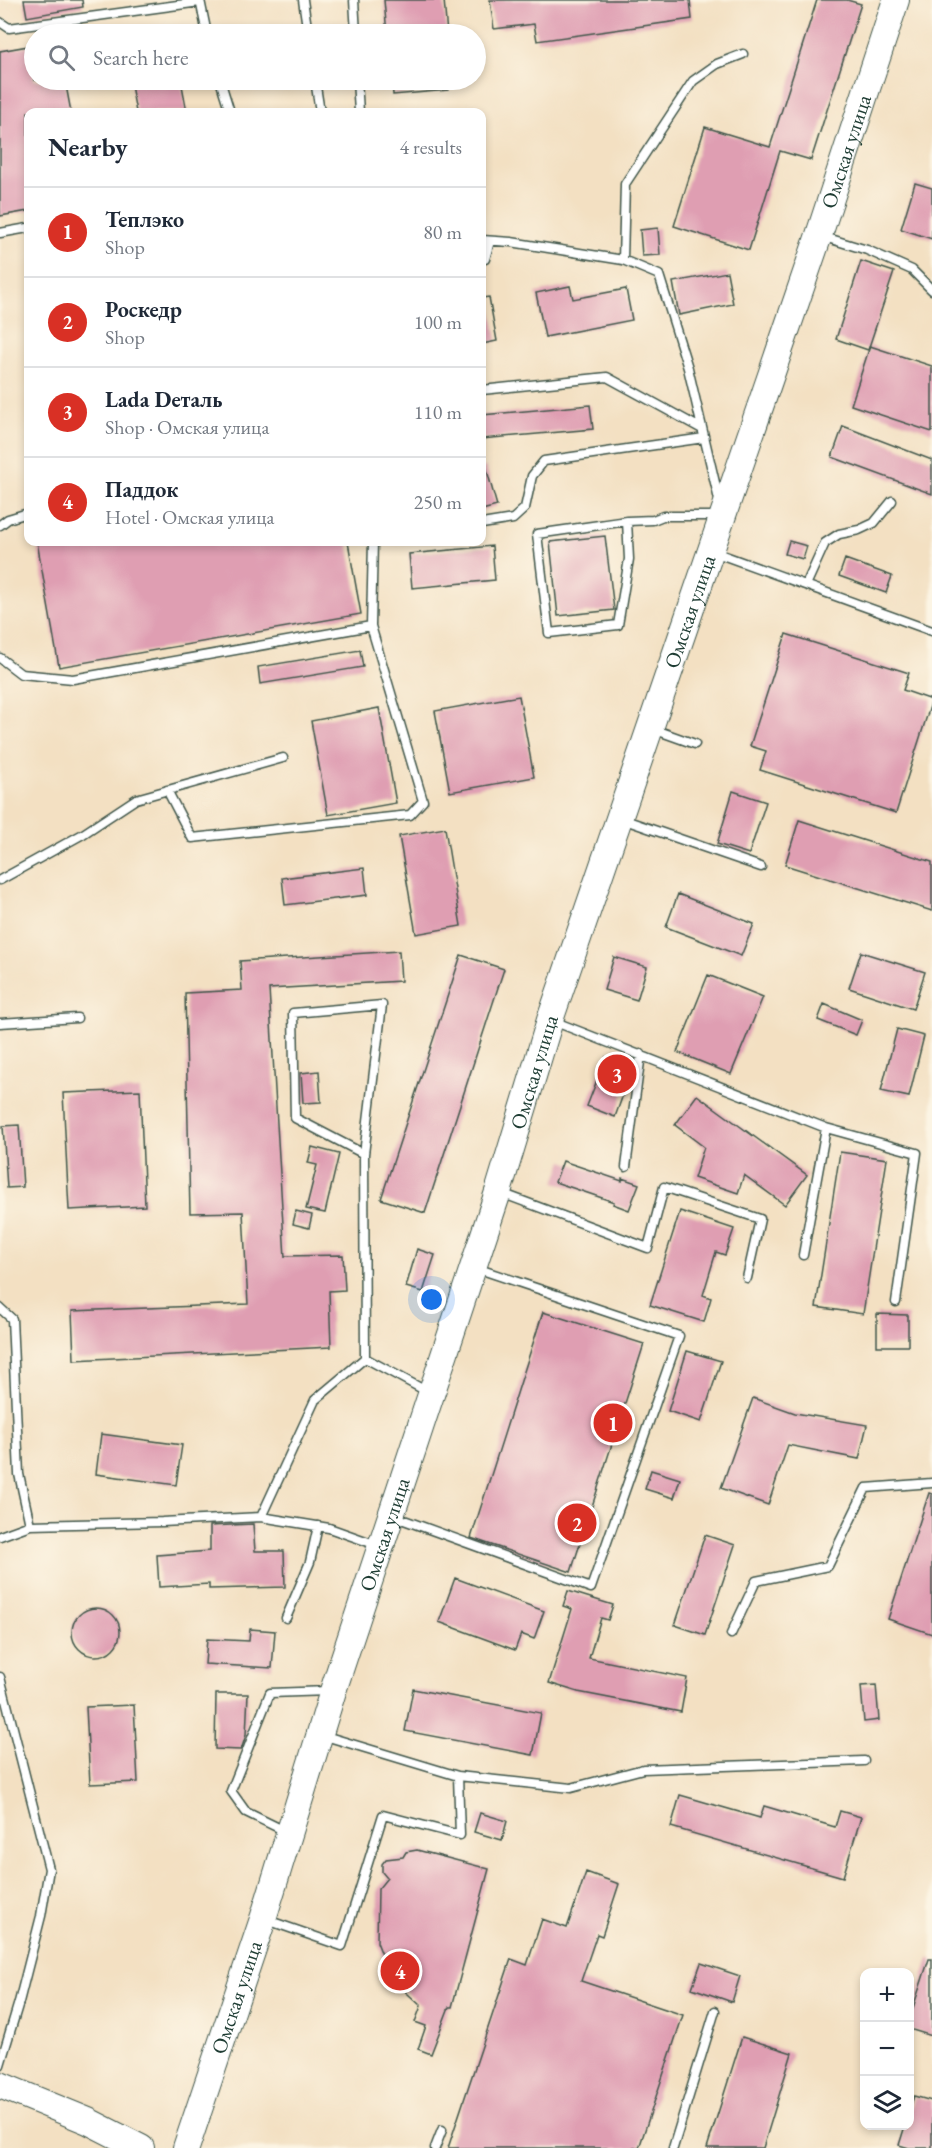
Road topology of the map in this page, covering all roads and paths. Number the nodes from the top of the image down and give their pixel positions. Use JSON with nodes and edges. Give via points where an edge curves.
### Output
{"nodes":[{"id":1,"x":303,"y":0,"type":"edge"},
{"id":2,"x":354,"y":0,"type":"edge"},
{"id":3,"x":896,"y":0,"type":"edge"},
{"id":4,"x":200,"y":1,"type":"edge"},
{"id":5,"x":0,"y":22,"type":"edge"},
{"id":6,"x":37,"y":24,"type":"edge"},
{"id":7,"x":205,"y":24,"type":"edge"},
{"id":8,"x":307,"y":24,"type":"edge"},
{"id":9,"x":355,"y":24,"type":"edge"},
{"id":10,"x":24,"y":26,"type":"edge"},
{"id":11,"x":743,"y":54,"type":"dead end"},
{"id":12,"x":223,"y":90,"type":"edge"},
{"id":13,"x":317,"y":90,"type":"edge"},
{"id":14,"x":358,"y":90,"type":"edge"},
{"id":15,"x":229,"y":108,"type":"edge"},
{"id":16,"x":319,"y":108,"type":"edge"},
{"id":17,"x":359,"y":108,"type":"edge"},
{"id":18,"x":24,"y":231,"type":"edge"},
{"id":19,"x":0,"y":233,"type":"edge"},
{"id":20,"x":819,"y":235,"type":"junction"},
{"id":21,"x":486,"y":240,"type":"edge"},
{"id":22,"x":623,"y":260,"type":"junction"},
{"id":23,"x":932,"y":290,"type":"edge"},
{"id":24,"x":486,"y":390,"type":"edge"},
{"id":25,"x":703,"y":434,"type":"junction"},
{"id":26,"x":892,"y":501,"type":"dead end"},
{"id":27,"x":24,"y":514,"type":"edge"},
{"id":28,"x":723,"y":516,"type":"junction"},
{"id":29,"x":627,"y":521,"type":"junction"},
{"id":30,"x":486,"y":523,"type":"edge"},
{"id":31,"x":0,"y":525,"type":"edge"},
{"id":32,"x":373,"y":546,"type":"edge"},
{"id":33,"x":711,"y":551,"type":"junction"},
{"id":34,"x":806,"y":585,"type":"junction"},
{"id":35,"x":371,"y":626,"type":"junction"},
{"id":36,"x":932,"y":632,"type":"edge"},
{"id":37,"x":0,"y":658,"type":"edge"},
{"id":38,"x":650,"y":728,"type":"junction"},
{"id":39,"x":695,"y":744,"type":"dead end"},
{"id":40,"x":283,"y":758,"type":"dead end"},
{"id":41,"x":167,"y":790,"type":"junction"},
{"id":42,"x":619,"y":818,"type":"junction"},
{"id":43,"x":761,"y":867,"type":"dead end"},
{"id":44,"x":0,"y":880,"type":"edge"},
{"id":45,"x":77,"y":1018,"type":"dead end"},
{"id":46,"x":550,"y":1020,"type":"junction"},
{"id":47,"x":0,"y":1023,"type":"edge"},
{"id":48,"x":641,"y":1054,"type":"junction"},
{"id":49,"x":826,"y":1128,"type":"junction"},
{"id":50,"x":364,"y":1154,"type":"junction"},
{"id":51,"x":626,"y":1167,"type":"dead end"},
{"id":52,"x":498,"y":1192,"type":"junction"},
{"id":53,"x":803,"y":1255,"type":"dead end"},
{"id":54,"x":472,"y":1267,"type":"junction"},
{"id":55,"x":747,"y":1278,"type":"dead end"},
{"id":56,"x":896,"y":1302,"type":"dead end"},
{"id":57,"x":0,"y":1308,"type":"edge"},
{"id":58,"x":365,"y":1358,"type":"junction"},
{"id":59,"x":431,"y":1393,"type":"junction"},
{"id":60,"x":932,"y":1483,"type":"edge"},
{"id":61,"x":390,"y":1515,"type":"junction"},
{"id":62,"x":261,"y":1517,"type":"junction"},
{"id":63,"x":30,"y":1524,"type":"junction"},
{"id":64,"x":318,"y":1526,"type":"junction"},
{"id":65,"x":0,"y":1536,"type":"edge"},
{"id":66,"x":381,"y":1546,"type":"junction"},
{"id":67,"x":286,"y":1618,"type":"dead end"},
{"id":68,"x":731,"y":1634,"type":"dead end"},
{"id":69,"x":0,"y":1677,"type":"edge"},
{"id":70,"x":333,"y":1691,"type":"junction"},
{"id":71,"x":321,"y":1735,"type":"junction"},
{"id":72,"x":864,"y":1761,"type":"dead end"},
{"id":73,"x":458,"y":1776,"type":"junction"},
{"id":74,"x":290,"y":1833,"type":"junction"},
{"id":75,"x":263,"y":1919,"type":"junction"},
{"id":76,"x":715,"y":2011,"type":"dead end"},
{"id":77,"x":0,"y":2065,"type":"edge"},
{"id":78,"x":0,"y":2085,"type":"edge"},
{"id":79,"x":442,"y":2130,"type":"dead end"},
{"id":80,"x":141,"y":2148,"type":"edge"},
{"id":81,"x":186,"y":2148,"type":"edge"},
{"id":82,"x":435,"y":2148,"type":"edge"},
{"id":83,"x":673,"y":2148,"type":"edge"}],
"edges":[{"from":1,"to":8,"type":"lane"},
{"from":2,"to":9,"type":"lane"},
{"from":3,"to":20,"type":"main road","name":"Омская улица"},
{"from":4,"to":6,"type":"lane"},
{"from":4,"to":7,"type":"lane"},
{"from":5,"to":10,"type":"lane","via":[[9,28]]},
{"from":11,"to":22,"type":"lane","via":[[717,64],[693,81],[625,184]]},
{"from":12,"to":15,"type":"lane"},
{"from":13,"to":16,"type":"lane"},
{"from":14,"to":17,"type":"lane"},
{"from":18,"to":19,"type":"lane"},
{"from":20,"to":23,"type":"lane","via":[[912,270]]},
{"from":20,"to":28,"type":"main road","name":"Омская улица"},
{"from":21,"to":22,"type":"lane"},
{"from":22,"to":25,"type":"lane","via":[[659,274],[688,368]]},
{"from":24,"to":25,"type":"lane","via":[[607,377]]},
{"from":25,"to":28,"type":"lane"},
{"from":25,"to":30,"type":"lane","via":[[544,461],[532,476],[525,508],[513,519]]},
{"from":26,"to":34,"type":"lane","via":[[874,523],[839,534],[825,543]]},
{"from":27,"to":31,"type":"lane"},
{"from":28,"to":29,"type":"lane","via":[[663,516]]},
{"from":28,"to":33,"type":"main road","name":"Омская улица"},
{"from":29,"to":29,"type":"lane","via":[[629,559],[618,625],[549,633],[537,534]]},
{"from":32,"to":35,"type":"lane"},
{"from":33,"to":34,"type":"lane"},
{"from":33,"to":38,"type":"main road","name":"Омская улица"},
{"from":34,"to":36,"type":"lane"},
{"from":35,"to":37,"type":"lane","via":[[73,679],[21,674]]},
{"from":35,"to":41,"type":"lane","via":[[423,801],[410,814],[192,838]]},
{"from":38,"to":39,"type":"lane"},
{"from":38,"to":42,"type":"main road","name":"Омская улица"},
{"from":40,"to":41,"type":"lane"},
{"from":41,"to":44,"type":"lane","via":[[136,799]]},
{"from":42,"to":43,"type":"lane"},
{"from":42,"to":46,"type":"main road","name":"Омская улица"},
{"from":45,"to":47,"type":"lane"},
{"from":46,"to":48,"type":"lane"},
{"from":46,"to":52,"type":"main road","name":"Омская улица"},
{"from":48,"to":49,"type":"lane"},
{"from":48,"to":51,"type":"lane"},
{"from":49,"to":53,"type":"lane"},
{"from":49,"to":56,"type":"lane","via":[[917,1153]]},
{"from":50,"to":50,"type":"lane","via":[[295,1118],[293,1013],[382,1005]]},
{"from":50,"to":58,"type":"lane"},
{"from":52,"to":54,"type":"main road","name":"Омская улица"},
{"from":52,"to":55,"type":"lane","via":[[648,1248],[664,1187],[760,1219]]},
{"from":54,"to":59,"type":"main road","name":"Омская улица"},
{"from":54,"to":61,"type":"lane","via":[[679,1336],[591,1588]]},
{"from":57,"to":63,"type":"lane","via":[[12,1319],[19,1474]]},
{"from":58,"to":59,"type":"lane"},
{"from":58,"to":62,"type":"lane","via":[[315,1400]]},
{"from":59,"to":61,"type":"main road","name":"Омская улица"},
{"from":60,"to":68,"type":"lane","via":[[866,1488],[828,1566],[756,1581]]},
{"from":61,"to":66,"type":"main road","name":"Омская улица"},
{"from":62,"to":63,"type":"lane"},
{"from":62,"to":64,"type":"lane"},
{"from":63,"to":65,"type":"lane"},
{"from":64,"to":66,"type":"lane"},
{"from":64,"to":67,"type":"lane","via":[[310,1562]]},
{"from":66,"to":70,"type":"main road","name":"Омская улица"},
{"from":69,"to":77,"type":"lane","via":[[49,1869],[20,2002]]},
{"from":70,"to":71,"type":"main road","name":"Омская улица"},
{"from":70,"to":74,"type":"lane","via":[[270,1693],[231,1791],[246,1812]]},
{"from":71,"to":73,"type":"lane"},
{"from":71,"to":74,"type":"main road","name":"Омская улица"},
{"from":72,"to":73,"type":"lane","via":[[643,1769],[571,1788]]},
{"from":73,"to":75,"type":"lane","via":[[460,1834],[383,1815],[342,1946]]},
{"from":74,"to":75,"type":"main road","name":"Омская улица"},
{"from":75,"to":81,"type":"main road","name":"Омская улица"},
{"from":76,"to":83,"type":"lane"},
{"from":78,"to":80,"type":"main road","via":[[88,2121]]},
{"from":79,"to":82,"type":"lane"}]}
